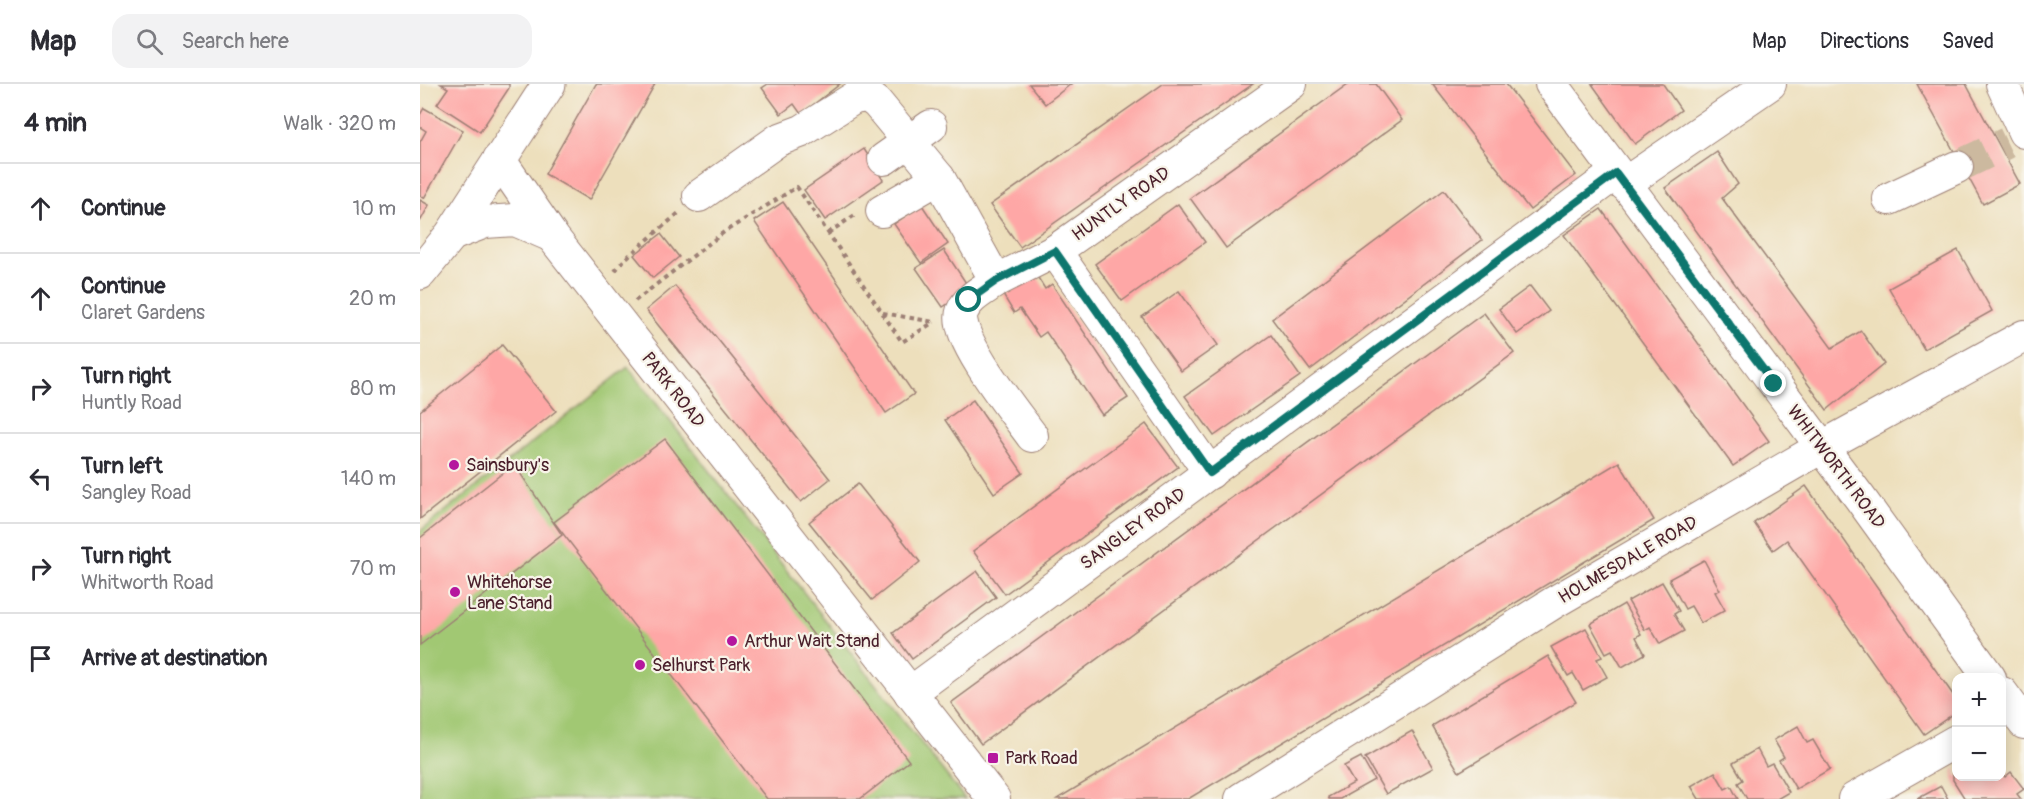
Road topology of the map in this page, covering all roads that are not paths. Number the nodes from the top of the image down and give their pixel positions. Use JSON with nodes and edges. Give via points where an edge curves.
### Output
{"nodes":[{"id":1,"x":1291,"y":84,"type":"edge"},
{"id":2,"x":1551,"y":84,"type":"edge"},
{"id":3,"x":1770,"y":84,"type":"edge"},
{"id":4,"x":2002,"y":84,"type":"edge"},
{"id":5,"x":547,"y":85,"type":"edge"},
{"id":6,"x":919,"y":133,"type":"junction"},
{"id":7,"x":2018,"y":136,"type":"edge"},
{"id":8,"x":499,"y":159,"type":"junction"},
{"id":9,"x":884,"y":159,"type":"dead end"},
{"id":10,"x":1957,"y":167,"type":"tunnel mouth"},
{"id":11,"x":939,"y":178,"type":"junction"},
{"id":12,"x":1620,"y":179,"type":"junction"},
{"id":13,"x":699,"y":196,"type":"road end"},
{"id":14,"x":1889,"y":199,"type":"dead end"},
{"id":15,"x":882,"y":211,"type":"dead end"},
{"id":16,"x":451,"y":235,"type":"junction"},
{"id":17,"x":552,"y":236,"type":"junction"},
{"id":18,"x":1055,"y":251,"type":"junction"},
{"id":19,"x":420,"y":273,"type":"edge"},
{"id":20,"x":996,"y":281,"type":"junction"},
{"id":21,"x":2024,"y":336,"type":"edge"},
{"id":22,"x":1032,"y":436,"type":"dead end"},
{"id":23,"x":1822,"y":447,"type":"junction"},
{"id":24,"x":1210,"y":473,"type":"junction"},
{"id":25,"x":1986,"y":673,"type":"edge"},
{"id":26,"x":910,"y":693,"type":"junction"},
{"id":27,"x":1952,"y":743,"type":"edge"},
{"id":28,"x":994,"y":799,"type":"edge"},
{"id":29,"x":1241,"y":799,"type":"edge"},
{"id":30,"x":1854,"y":799,"type":"edge"}],
"edges":[{"from":1,"to":18,"type":"street","name":"HUNTLY ROAD"},
{"from":2,"to":12,"type":"street","name":"WHITWORTH ROAD"},
{"from":3,"to":12,"type":"street","name":"SANGLEY ROAD"},
{"from":4,"to":7,"type":"street"},
{"from":5,"to":8,"type":"main road"},
{"from":6,"to":9,"type":"street"},
{"from":6,"to":11,"type":"street"},
{"from":6,"to":13,"type":"street","via":[[868,96],[854,98],[802,131],[778,140]]},
{"from":8,"to":16,"type":"main road"},
{"from":8,"to":17,"type":"street","name":"PARK ROAD"},
{"from":10,"to":14,"type":"street"},
{"from":11,"to":15,"type":"street"},
{"from":11,"to":20,"type":"street"},
{"from":12,"to":23,"type":"street","name":"WHITWORTH ROAD"},
{"from":12,"to":24,"type":"street","name":"SANGLEY ROAD"},
{"from":16,"to":17,"type":"street","name":"PARK ROAD","via":[[485,222],[515,220]]},
{"from":16,"to":19,"type":"main road"},
{"from":17,"to":26,"type":"street","name":"PARK ROAD"},
{"from":18,"to":20,"type":"street"},
{"from":18,"to":24,"type":"street","name":"HUNTLY ROAD"},
{"from":20,"to":22,"type":"street","via":[[969,300],[961,314],[961,328],[969,346]]},
{"from":21,"to":23,"type":"street","name":"HOLMESDALE ROAD"},
{"from":23,"to":25,"type":"street","name":"WHITWORTH ROAD"},
{"from":23,"to":29,"type":"street","name":"HOLMESDALE ROAD","via":[[1553,603]]},
{"from":24,"to":26,"type":"street","name":"SANGLEY ROAD"},
{"from":26,"to":28,"type":"street","name":"PARK ROAD"},
{"from":27,"to":30,"type":"street"}]}
